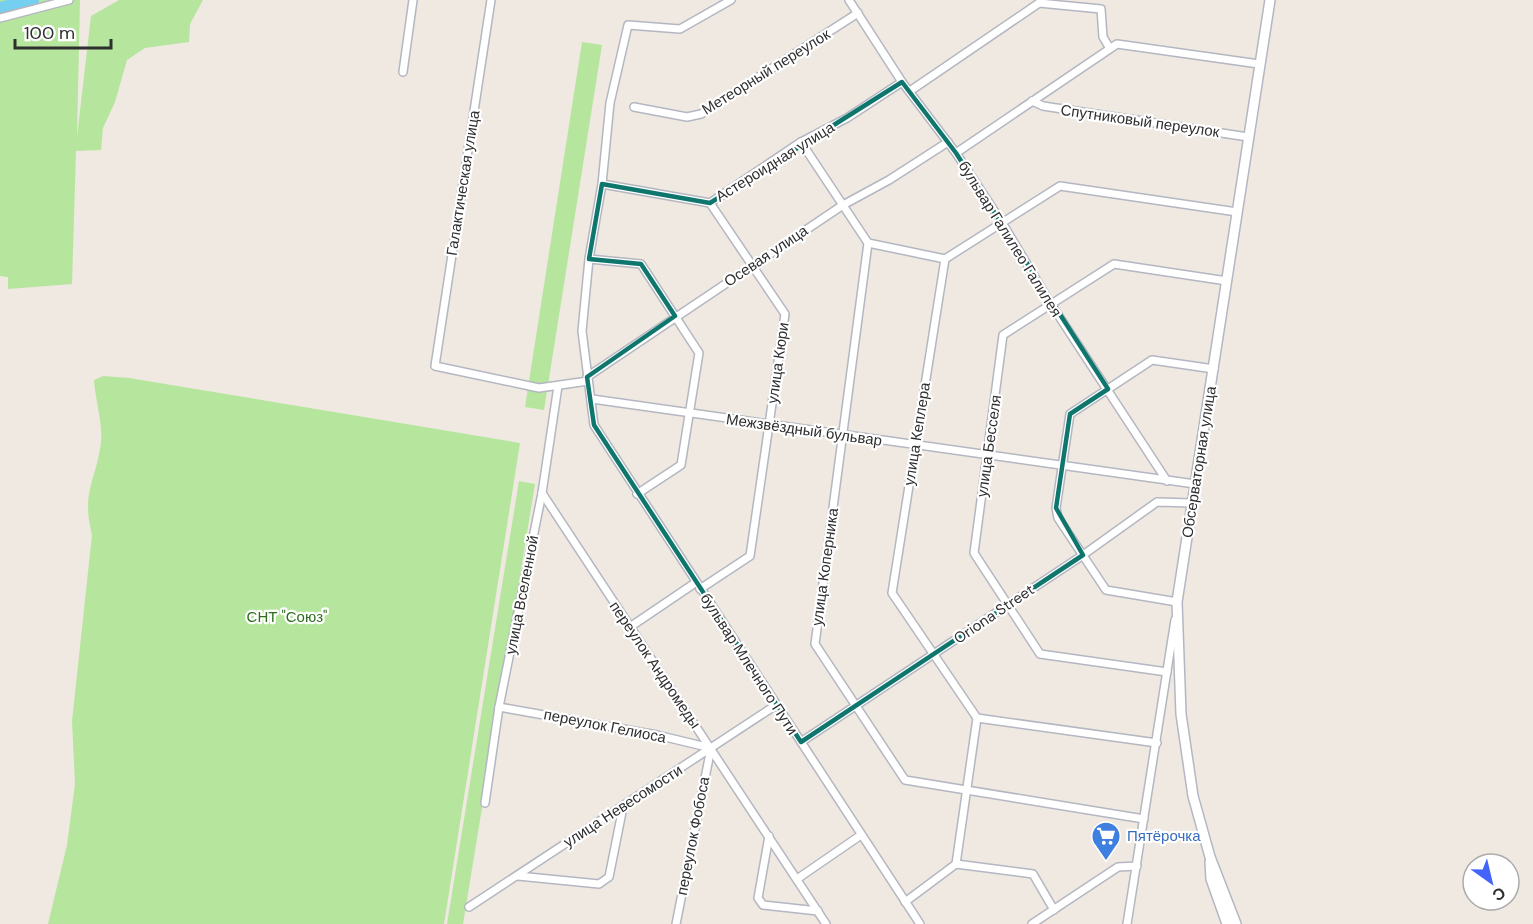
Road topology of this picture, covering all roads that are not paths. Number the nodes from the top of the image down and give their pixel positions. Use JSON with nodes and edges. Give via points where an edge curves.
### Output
{"nodes":[{"id":1,"x":69,"y":0,"type":"edge"},
{"id":2,"x":413,"y":0,"type":"edge"},
{"id":3,"x":491,"y":0,"type":"edge"},
{"id":4,"x":731,"y":0,"type":"edge"},
{"id":5,"x":849,"y":0,"type":"edge"},
{"id":6,"x":1270,"y":0,"type":"edge"},
{"id":7,"x":858,"y":13,"type":"junction"},
{"id":8,"x":0,"y":18,"type":"edge"},
{"id":9,"x":1109,"y":47,"type":"junction"},
{"id":10,"x":1258,"y":64,"type":"junction"},
{"id":11,"x":403,"y":72,"type":"dead end"},
{"id":12,"x":902,"y":82,"type":"junction"},
{"id":13,"x":910,"y":91,"type":"junction"},
{"id":14,"x":1032,"y":101,"type":"junction"},
{"id":15,"x":634,"y":107,"type":"dead end"},
{"id":16,"x":1248,"y":137,"type":"junction"},
{"id":17,"x":801,"y":142,"type":"junction"},
{"id":18,"x":948,"y":142,"type":"junction"},
{"id":19,"x":956,"y":153,"type":"junction"},
{"id":20,"x":602,"y":184,"type":"junction"},
{"id":21,"x":710,"y":202,"type":"junction"},
{"id":22,"x":843,"y":205,"type":"junction"},
{"id":23,"x":1237,"y":212,"type":"junction"},
{"id":24,"x":1001,"y":221,"type":"junction"},
{"id":25,"x":868,"y":243,"type":"junction"},
{"id":26,"x":589,"y":259,"type":"junction"},
{"id":27,"x":945,"y":259,"type":"junction"},
{"id":28,"x":752,"y":265,"type":"junction"},
{"id":29,"x":1227,"y":281,"type":"junction"},
{"id":30,"x":1051,"y":304,"type":"junction"},
{"id":31,"x":675,"y":316,"type":"junction"},
{"id":32,"x":1214,"y":369,"type":"junction"},
{"id":33,"x":588,"y":379,"type":"junction"},
{"id":34,"x":558,"y":386,"type":"junction"},
{"id":35,"x":1108,"y":389,"type":"junction"},
{"id":36,"x":592,"y":399,"type":"junction"},
{"id":37,"x":690,"y":415,"type":"junction"},
{"id":38,"x":769,"y":426,"type":"junction"},
{"id":39,"x":843,"y":436,"type":"junction"},
{"id":40,"x":915,"y":446,"type":"junction"},
{"id":41,"x":987,"y":456,"type":"junction"},
{"id":42,"x":1062,"y":466,"type":"junction"},
{"id":43,"x":1167,"y":481,"type":"junction"},
{"id":44,"x":1195,"y":484,"type":"junction"},
{"id":45,"x":542,"y":493,"type":"junction"},
{"id":46,"x":637,"y":494,"type":"junction"},
{"id":47,"x":1192,"y":503,"type":"junction"},
{"id":48,"x":1083,"y":555,"type":"junction"},
{"id":49,"x":698,"y":586,"type":"junction"},
{"id":50,"x":1177,"y":602,"type":"junction"},
{"id":51,"x":1008,"y":605,"type":"junction"},
{"id":52,"x":630,"y":627,"type":"junction"},
{"id":53,"x":934,"y":654,"type":"junction"},
{"id":54,"x":1167,"y":672,"type":"junction"},
{"id":55,"x":776,"y":705,"type":"junction"},
{"id":56,"x":856,"y":706,"type":"junction"},
{"id":57,"x":499,"y":707,"type":"junction"},
{"id":58,"x":977,"y":718,"type":"junction"},
{"id":59,"x":801,"y":742,"type":"junction"},
{"id":60,"x":1157,"y":743,"type":"junction"},
{"id":61,"x":711,"y":748,"type":"junction"},
{"id":62,"x":967,"y":790,"type":"junction"},
{"id":63,"x":484,"y":803,"type":"dead end"},
{"id":64,"x":623,"y":807,"type":"junction"},
{"id":65,"x":1144,"y":819,"type":"junction"},
{"id":66,"x":769,"y":836,"type":"junction"},
{"id":67,"x":861,"y":836,"type":"junction"},
{"id":68,"x":956,"y":864,"type":"junction"},
{"id":69,"x":1137,"y":866,"type":"junction"},
{"id":70,"x":518,"y":876,"type":"junction"},
{"id":71,"x":797,"y":879,"type":"junction"},
{"id":72,"x":905,"y":902,"type":"junction"},
{"id":73,"x":469,"y":907,"type":"dead end"},
{"id":74,"x":1054,"y":910,"type":"junction"},
{"id":75,"x":818,"y":911,"type":"junction"},
{"id":76,"x":1229,"y":923,"type":"edge"},
{"id":77,"x":676,"y":924,"type":"edge"},
{"id":78,"x":826,"y":924,"type":"edge"},
{"id":79,"x":920,"y":924,"type":"edge"},
{"id":80,"x":1032,"y":924,"type":"edge"},
{"id":81,"x":1127,"y":924,"type":"edge"}],
"edges":[{"from":1,"to":8,"type":"street"},
{"from":2,"to":11,"type":"street"},
{"from":3,"to":34,"type":"street","name":"Галактическая улица","via":[[435,366],[539,388]]},
{"from":4,"to":20,"type":"street","via":[[680,29],[628,25],[610,103]]},
{"from":5,"to":7,"type":"street","name":"бульвар Галилео Галилея"},
{"from":6,"to":10,"type":"main road","name":"Обсерваторная улица"},
{"from":7,"to":12,"type":"street","name":"бульвар Галилео Галилея"},
{"from":7,"to":15,"type":"street","name":"Метеорный переулок","via":[[701,114],[687,117]]},
{"from":9,"to":10,"type":"street","via":[[1117,44]]},
{"from":9,"to":13,"type":"street","via":[[1103,37],[1101,9],[1039,3]]},
{"from":9,"to":14,"type":"street"},
{"from":10,"to":16,"type":"main road","name":"Обсерваторная улица"},
{"from":12,"to":13,"type":"street","name":"бульвар Галилео Галилея"},
{"from":12,"to":17,"type":"street","name":"Астероидная улица"},
{"from":13,"to":18,"type":"street","name":"бульвар Галилео Галилея"},
{"from":14,"to":16,"type":"street","name":"Спутниковый переулок","via":[[1043,106]]},
{"from":14,"to":19,"type":"street"},
{"from":16,"to":23,"type":"main road","name":"Обсерваторная улица"},
{"from":17,"to":21,"type":"street","name":"Астероидная улица"},
{"from":17,"to":22,"type":"street"},
{"from":18,"to":19,"type":"street","name":"бульвар Галилео Галилея"},
{"from":18,"to":22,"type":"street","name":"Осевая улица"},
{"from":19,"to":24,"type":"street","name":"бульвар Галилео Галилея"},
{"from":20,"to":21,"type":"street","name":"Астероидная улица"},
{"from":20,"to":26,"type":"street"},
{"from":21,"to":28,"type":"street","name":"улица Кюри"},
{"from":22,"to":25,"type":"street"},
{"from":22,"to":28,"type":"street","name":"Осевая улица"},
{"from":23,"to":24,"type":"street","via":[[1060,186]]},
{"from":23,"to":29,"type":"main road","name":"Обсерваторная улица"},
{"from":24,"to":27,"type":"street"},
{"from":24,"to":30,"type":"street","name":"бульвар Галилео Галилея"},
{"from":25,"to":27,"type":"street"},
{"from":25,"to":39,"type":"street","name":"улица Коперника"},
{"from":26,"to":31,"type":"street","via":[[641,264]]},
{"from":26,"to":33,"type":"street","via":[[582,331]]},
{"from":27,"to":40,"type":"street","name":"улица Кеплера"},
{"from":28,"to":31,"type":"street","name":"Осевая улица"},
{"from":28,"to":38,"type":"street","name":"улица Кюри","via":[[785,314]]},
{"from":29,"to":30,"type":"street","name":"улица Бесселя","via":[[1114,264]]},
{"from":29,"to":32,"type":"main road","name":"Обсерваторная улица"},
{"from":30,"to":35,"type":"street","name":"бульвар Галилео Галилея"},
{"from":30,"to":41,"type":"street","name":"улица Бесселя","via":[[1004,335]]},
{"from":31,"to":33,"type":"street","name":"Осевая улица"},
{"from":31,"to":37,"type":"street","via":[[699,353]]},
{"from":32,"to":35,"type":"street","via":[[1152,360]]},
{"from":32,"to":44,"type":"main road","name":"Обсерваторная улица"},
{"from":33,"to":34,"type":"street"},
{"from":33,"to":36,"type":"street"},
{"from":34,"to":45,"type":"street","name":"улица Вселенной"},
{"from":35,"to":42,"type":"street","via":[[1070,414]]},
{"from":35,"to":43,"type":"street","name":"бульвар Галилео Галилея"},
{"from":36,"to":37,"type":"street","name":"Межзвёздный бульвар"},
{"from":36,"to":46,"type":"street","name":"бульвар Млечного Пути","via":[[594,424]]},
{"from":37,"to":38,"type":"street","name":"Межзвёздный бульвар"},
{"from":37,"to":46,"type":"street","via":[[681,465]]},
{"from":38,"to":39,"type":"street","name":"Межзвёздный бульвар"},
{"from":38,"to":49,"type":"street","name":"улица Кюри","via":[[750,556]]},
{"from":39,"to":40,"type":"street","name":"Межзвёздный бульвар"},
{"from":39,"to":56,"type":"street","name":"улица Коперника","via":[[814,644]]},
{"from":40,"to":41,"type":"street","name":"Межзвёздный бульвар"},
{"from":40,"to":53,"type":"street","name":"улица Кеплера","via":[[892,592]]},
{"from":41,"to":42,"type":"street","name":"Межзвёздный бульвар"},
{"from":41,"to":51,"type":"street","name":"улица Бесселя","via":[[974,553]]},
{"from":42,"to":43,"type":"street","name":"Межзвёздный бульвар"},
{"from":42,"to":48,"type":"street","via":[[1058,518]]},
{"from":43,"to":44,"type":"street","name":"Межзвёздный бульвар"},
{"from":44,"to":47,"type":"main road","name":"Обсерваторная улица"},
{"from":45,"to":52,"type":"street","name":"переулок Андромеды"},
{"from":45,"to":57,"type":"street","name":"улица Вселенной"},
{"from":46,"to":49,"type":"street","name":"бульвар Млечного Пути"},
{"from":47,"to":48,"type":"street","name":"Oriona Street","via":[[1157,502]]},
{"from":47,"to":50,"type":"main road","name":"Обсерваторная улица"},
{"from":48,"to":50,"type":"street","via":[[1111,593]]},
{"from":48,"to":51,"type":"street","name":"Oriona Street"},
{"from":49,"to":52,"type":"street","name":"улица Кюри"},
{"from":49,"to":55,"type":"street","name":"бульвар Млечного Пути"},
{"from":50,"to":54,"type":"street","name":"Обсерваторная улица"},
{"from":50,"to":76,"type":"main road","via":[[1181,714],[1193,796]]},
{"from":51,"to":53,"type":"street","name":"Oriona Street"},
{"from":51,"to":54,"type":"street","name":"улица Бесселя","via":[[1040,654]]},
{"from":52,"to":61,"type":"street","name":"переулок Андромеды"},
{"from":53,"to":56,"type":"street","name":"Oriona Street"},
{"from":53,"to":58,"type":"street","name":"улица Кеплера"},
{"from":54,"to":60,"type":"street","name":"Обсерваторная улица"},
{"from":55,"to":59,"type":"street","name":"бульвар Млечного Пути"},
{"from":55,"to":61,"type":"street","name":"улица Невесомости"},
{"from":56,"to":59,"type":"street","name":"Oriona Street"},
{"from":56,"to":62,"type":"street","name":"улица Коперника","via":[[905,780]]},
{"from":57,"to":61,"type":"street","name":"переулок Гелиоса"},
{"from":57,"to":63,"type":"street","name":"улица Вселенной"},
{"from":58,"to":60,"type":"street"},
{"from":58,"to":62,"type":"street"},
{"from":59,"to":67,"type":"street","name":"бульвар Млечного Пути"},
{"from":60,"to":65,"type":"street","name":"Обсерваторная улица"},
{"from":61,"to":64,"type":"street","name":"улица Невесомости"},
{"from":61,"to":66,"type":"street","name":"переулок Андромеды"},
{"from":61,"to":77,"type":"street","name":"переулок Фобоса"},
{"from":62,"to":65,"type":"street","name":"улица Коперника"},
{"from":62,"to":68,"type":"street"},
{"from":64,"to":70,"type":"street","name":"улица Невесомости"},
{"from":64,"to":70,"type":"street","via":[[609,877],[599,884]]},
{"from":65,"to":69,"type":"street","name":"Обсерваторная улица"},
{"from":66,"to":71,"type":"street","name":"переулок Андромеды"},
{"from":66,"to":75,"type":"street","via":[[758,898],[763,905]]},
{"from":67,"to":71,"type":"street"},
{"from":67,"to":72,"type":"street","name":"бульвар Млечного Пути"},
{"from":68,"to":72,"type":"street"},
{"from":68,"to":74,"type":"street","via":[[1033,874]]},
{"from":69,"to":74,"type":"street","via":[[1118,867]]},
{"from":69,"to":81,"type":"street","name":"Обсерваторная улица"},
{"from":70,"to":73,"type":"street","name":"улица Невесомости"},
{"from":71,"to":75,"type":"street","name":"переулок Андромеды"},
{"from":72,"to":79,"type":"street","name":"бульвар Млечного Пути"},
{"from":74,"to":80,"type":"street"},
{"from":75,"to":78,"type":"street","name":"переулок Андромеды"}]}
